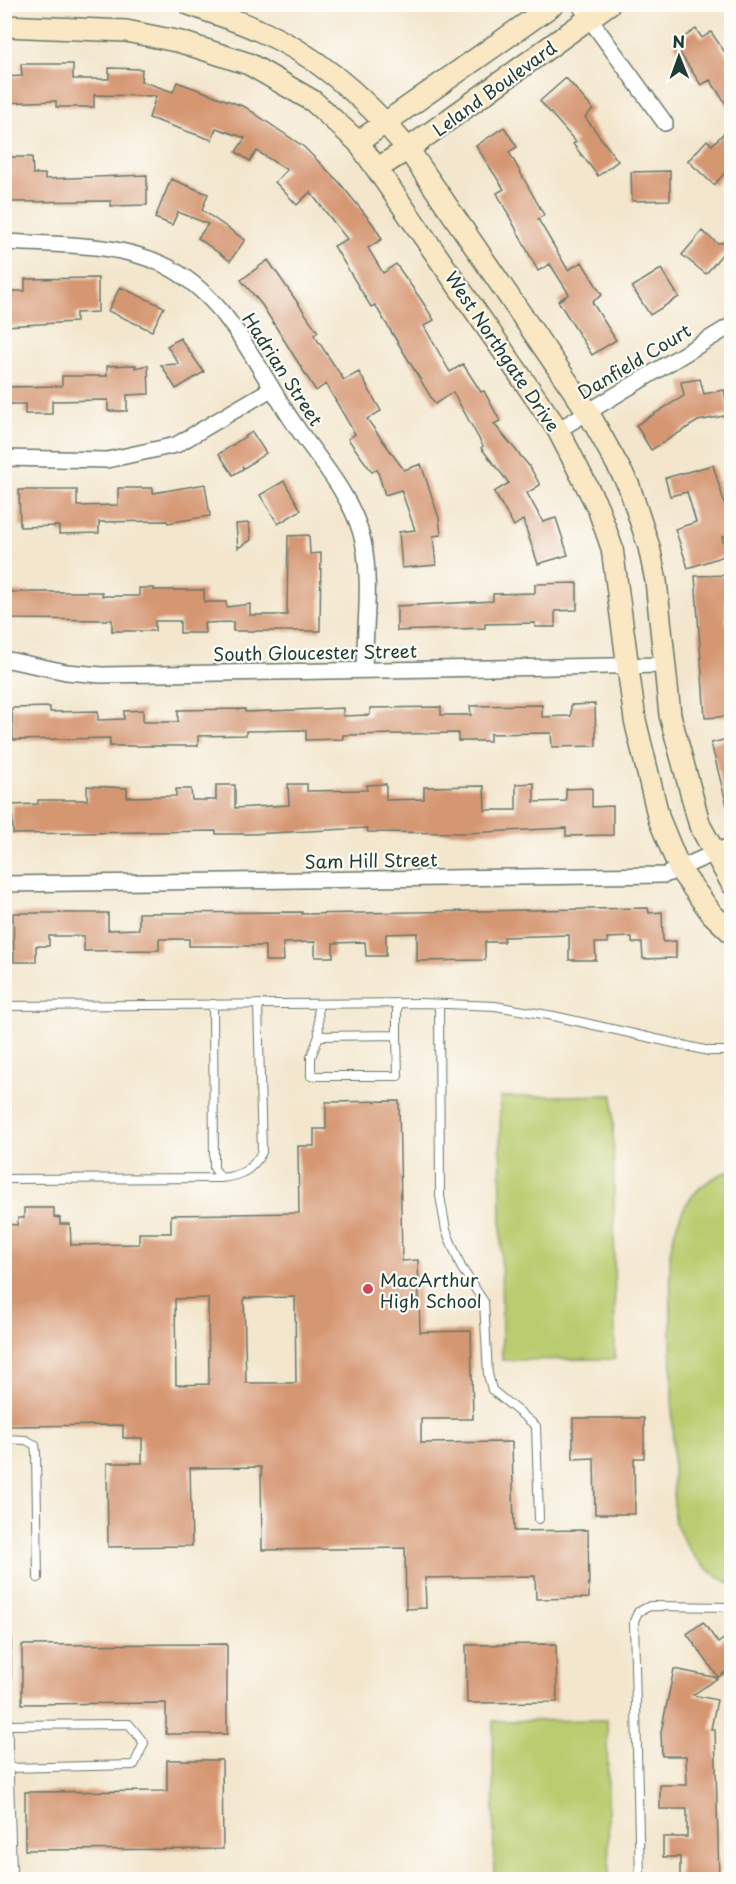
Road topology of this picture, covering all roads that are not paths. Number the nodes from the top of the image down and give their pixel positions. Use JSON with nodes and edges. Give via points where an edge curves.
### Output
{"nodes":[{"id":1,"x":189,"y":4,"type":"edge"},
{"id":2,"x":554,"y":4,"type":"edge"},
{"id":3,"x":609,"y":4,"type":"edge"},
{"id":4,"x":584,"y":12,"type":"edge"},
{"id":5,"x":4,"y":26,"type":"edge"},
{"id":6,"x":387,"y":123,"type":"junction"},
{"id":7,"x":665,"y":123,"type":"dead end"},
{"id":8,"x":358,"y":142,"type":"junction"},
{"id":9,"x":408,"y":149,"type":"junction"},
{"id":10,"x":378,"y":168,"type":"junction"},
{"id":11,"x":4,"y":242,"type":"edge"},
{"id":12,"x":732,"y":326,"type":"edge"},
{"id":13,"x":271,"y":389,"type":"junction"},
{"id":14,"x":588,"y":412,"type":"junction"},
{"id":15,"x":558,"y":430,"type":"junction"},
{"id":16,"x":4,"y":458,"type":"edge"},
{"id":17,"x":4,"y":658,"type":"edge"},
{"id":18,"x":664,"y":665,"type":"junction"},
{"id":19,"x":628,"y":666,"type":"junction"},
{"id":20,"x":364,"y":670,"type":"junction"},
{"id":21,"x":722,"y":848,"type":"edge"},
{"id":22,"x":680,"y":870,"type":"junction"},
{"id":23,"x":4,"y":884,"type":"edge"},
{"id":24,"x":732,"y":884,"type":"edge"},
{"id":25,"x":732,"y":933,"type":"edge"},
{"id":26,"x":398,"y":1003,"type":"junction"},
{"id":27,"x":213,"y":1004,"type":"junction"},
{"id":28,"x":258,"y":1004,"type":"junction"},
{"id":29,"x":318,"y":1004,"type":"junction"},
{"id":30,"x":439,"y":1004,"type":"junction"},
{"id":31,"x":4,"y":1006,"type":"edge"},
{"id":32,"x":397,"y":1035,"type":"junction"},
{"id":33,"x":319,"y":1036,"type":"junction"},
{"id":34,"x":732,"y":1051,"type":"edge"},
{"id":35,"x":221,"y":1178,"type":"junction"},
{"id":36,"x":4,"y":1179,"type":"edge"},
{"id":37,"x":4,"y":1439,"type":"edge"},
{"id":38,"x":539,"y":1519,"type":"dead end"},
{"id":39,"x":38,"y":1578,"type":"dead end"},
{"id":40,"x":732,"y":1607,"type":"edge"},
{"id":41,"x":7,"y":1619,"type":"dead end"},
{"id":42,"x":6,"y":1714,"type":"edge"},
{"id":43,"x":7,"y":1725,"type":"junction"},
{"id":44,"x":8,"y":1768,"type":"junction"},
{"id":45,"x":12,"y":1873,"type":"dead end"},
{"id":46,"x":640,"y":1880,"type":"edge"}],
"edges":[{"from":1,"to":6,"type":"main road","name":"West Northgate Drive","via":[[260,30],[325,68]]},
{"from":2,"to":6,"type":"main road","name":"Leland Boulevard"},
{"from":3,"to":4,"type":"main road","name":"Leland Boulevard"},
{"from":4,"to":7,"type":"street"},
{"from":4,"to":9,"type":"main road","name":"Leland Boulevard"},
{"from":5,"to":8,"type":"main road","name":"West Northgate Drive","via":[[126,31],[182,42],[249,64],[313,101]]},
{"from":6,"to":8,"type":"main road","name":"Leland Boulevard"},
{"from":6,"to":9,"type":"main road","name":"West Northgate Drive"},
{"from":8,"to":10,"type":"main road","name":"West Northgate Drive"},
{"from":9,"to":10,"type":"main road","name":"Leland Boulevard"},
{"from":9,"to":14,"type":"main road","name":"West Northgate Drive"},
{"from":10,"to":15,"type":"main road","name":"West Northgate Drive"},
{"from":11,"to":13,"type":"street","name":"Hadrian Street","via":[[86,246],[132,255],[169,268],[202,290],[230,321],[248,345]]},
{"from":12,"to":14,"type":"street","name":"Danfield Court"},
{"from":13,"to":16,"type":"street","via":[[176,445],[107,460]]},
{"from":13,"to":20,"type":"street","name":"Hadrian Street","via":[[350,506],[361,531],[366,570]]},
{"from":14,"to":15,"type":"street","name":"Danfield Court"},
{"from":14,"to":18,"type":"main road","name":"West Northgate Drive","via":[[629,486],[649,547]]},
{"from":15,"to":19,"type":"main road","name":"West Northgate Drive","via":[[598,508],[612,548]]},
{"from":17,"to":20,"type":"street","name":"South Gloucester Street","via":[[66,672],[102,675]]},
{"from":18,"to":19,"type":"street","name":"South Gloucester Street"},
{"from":18,"to":21,"type":"main road","name":"West Northgate Drive","via":[[670,715],[700,826]]},
{"from":19,"to":20,"type":"street","name":"South Gloucester Street"},
{"from":19,"to":22,"type":"main road","name":"West Northgate Drive","via":[[644,765],[659,819]]},
{"from":21,"to":22,"type":"street","name":"Sam Hill Street"},
{"from":21,"to":24,"type":"main road","name":"West Northgate Drive"},
{"from":22,"to":23,"type":"street","name":"Sam Hill Street","via":[[665,875]]},
{"from":22,"to":25,"type":"main road","name":"West Northgate Drive","via":[[712,914]]},
{"from":26,"to":29,"type":"lane"},
{"from":26,"to":30,"type":"lane"},
{"from":26,"to":32,"type":"lane"},
{"from":27,"to":28,"type":"lane"},
{"from":27,"to":31,"type":"lane"},
{"from":27,"to":35,"type":"lane","via":[[214,1168]]},
{"from":28,"to":29,"type":"lane"},
{"from":28,"to":35,"type":"lane","via":[[262,1152],[253,1167],[236,1177]]},
{"from":29,"to":33,"type":"lane"},
{"from":30,"to":34,"type":"lane","via":[[495,1006],[709,1051]]},
{"from":30,"to":38,"type":"lane","via":[[440,1196],[446,1230],[461,1267],[484,1302],[492,1390],[536,1426]]},
{"from":32,"to":33,"type":"lane"},
{"from":32,"to":33,"type":"lane","via":[[399,1076],[311,1076],[311,1058]]},
{"from":35,"to":36,"type":"lane"},
{"from":37,"to":39,"type":"lane","via":[[26,1440],[34,1445],[36,1453]]},
{"from":40,"to":46,"type":"lane","via":[[650,1606],[638,1612],[634,1621]]},
{"from":41,"to":42,"type":"lane"},
{"from":42,"to":43,"type":"lane"},
{"from":43,"to":44,"type":"lane"},
{"from":43,"to":44,"type":"lane","via":[[129,1724],[144,1743],[134,1764]]},
{"from":44,"to":45,"type":"lane"}]}
